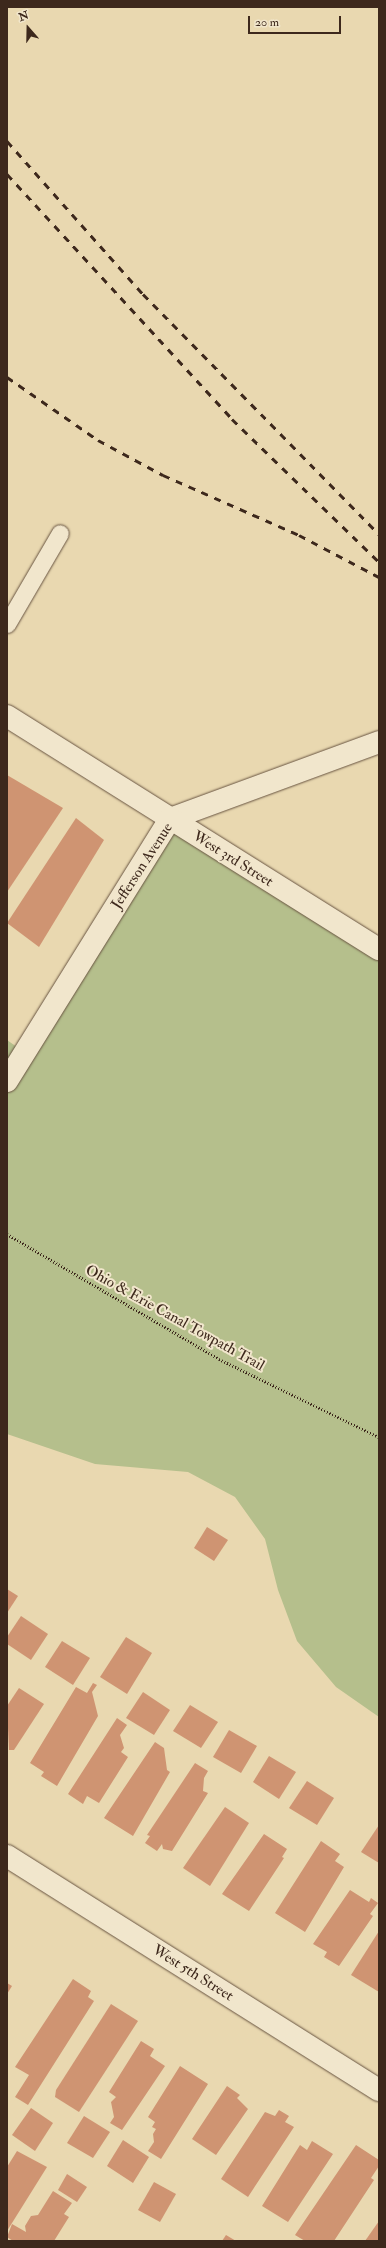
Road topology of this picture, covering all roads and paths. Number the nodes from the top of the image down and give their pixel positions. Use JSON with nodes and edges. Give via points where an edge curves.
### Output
{"nodes":[{"id":1,"x":60,"y":533,"type":"dead end"},
{"id":2,"x":7,"y":624,"type":"edge"},
{"id":3,"x":7,"y":716,"type":"edge"},
{"id":4,"x":379,"y":742,"type":"edge"},
{"id":5,"x":170,"y":820,"type":"junction"},
{"id":6,"x":379,"y":949,"type":"edge"},
{"id":7,"x":7,"y":1081,"type":"edge"},
{"id":8,"x":7,"y":1234,"type":"edge"},
{"id":9,"x":379,"y":1437,"type":"edge"},
{"id":10,"x":7,"y":1856,"type":"edge"},
{"id":11,"x":379,"y":2090,"type":"edge"}],
"edges":[{"from":1,"to":2,"type":"lane"},
{"from":3,"to":5,"type":"street","name":"West 3rd Street"},
{"from":4,"to":5,"type":"street","name":"Jefferson Avenue"},
{"from":5,"to":6,"type":"street","name":"West 3rd Street"},
{"from":5,"to":7,"type":"street","name":"Jefferson Avenue"},
{"from":8,"to":9,"type":"path","name":"Ohio & Erie Canal Towpath Trail","via":[[219,1359]]},
{"from":10,"to":11,"type":"street","name":"West 5th Street"}]}
